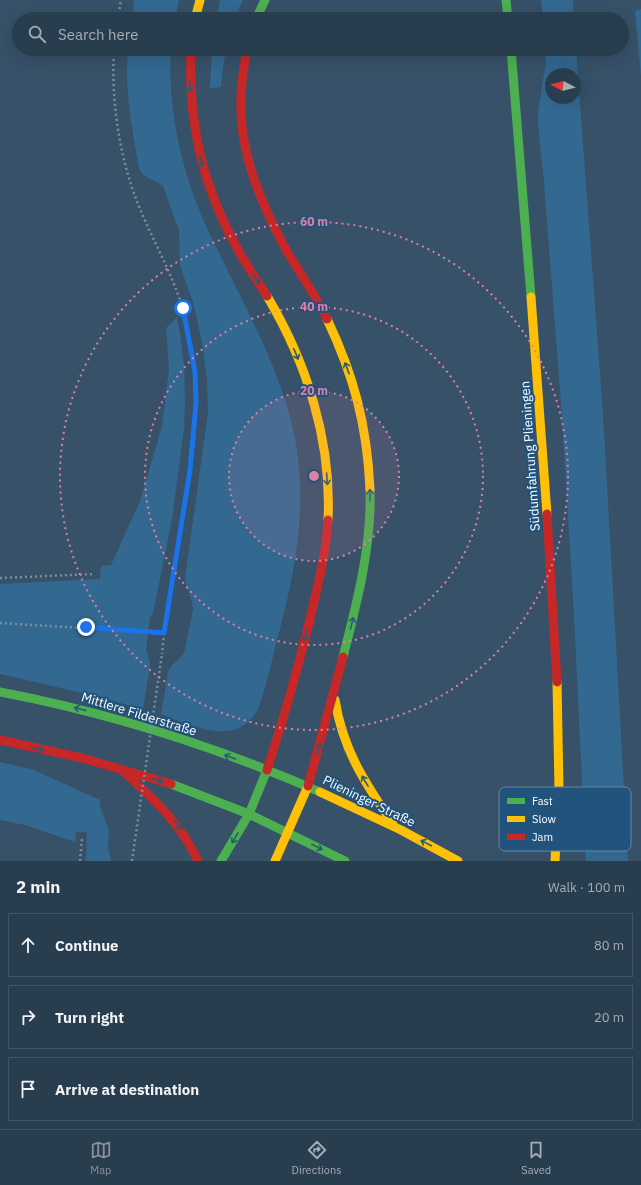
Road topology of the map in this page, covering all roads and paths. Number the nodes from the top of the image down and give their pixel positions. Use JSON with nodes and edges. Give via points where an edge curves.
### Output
{"nodes":[{"id":1,"x":120,"y":0,"type":"edge"},
{"id":2,"x":200,"y":0,"type":"edge"},
{"id":3,"x":265,"y":0,"type":"edge"},
{"id":4,"x":506,"y":0,"type":"edge"},
{"id":5,"x":119,"y":12,"type":"edge"},
{"id":6,"x":197,"y":12,"type":"edge"},
{"id":7,"x":259,"y":12,"type":"edge"},
{"id":8,"x":507,"y":12,"type":"edge"},
{"id":9,"x":114,"y":56,"type":"edge"},
{"id":10,"x":191,"y":56,"type":"edge"},
{"id":11,"x":245,"y":56,"type":"edge"},
{"id":12,"x":511,"y":56,"type":"edge"},
{"id":13,"x":95,"y":574,"type":"dead end"},
{"id":14,"x":0,"y":578,"type":"edge"},
{"id":15,"x":0,"y":623,"type":"edge"},
{"id":16,"x":164,"y":633,"type":"junction"},
{"id":17,"x":0,"y":692,"type":"edge"},
{"id":18,"x":334,"y":695,"type":"junction"},
{"id":19,"x":0,"y":740,"type":"edge"},
{"id":20,"x":120,"y":768,"type":"junction"},
{"id":21,"x":267,"y":770,"type":"junction"},
{"id":22,"x":308,"y":786,"type":"junction"},
{"id":23,"x":558,"y":787,"type":"edge"},
{"id":24,"x":249,"y":814,"type":"junction"},
{"id":25,"x":394,"y":826,"type":"junction"},
{"id":26,"x":288,"y":832,"type":"junction"},
{"id":27,"x":82,"y":838,"type":"dead end"},
{"id":28,"x":555,"y":851,"type":"edge"},
{"id":29,"x":80,"y":861,"type":"edge"},
{"id":30,"x":132,"y":861,"type":"edge"},
{"id":31,"x":198,"y":861,"type":"edge"},
{"id":32,"x":221,"y":861,"type":"edge"},
{"id":33,"x":275,"y":861,"type":"edge"},
{"id":34,"x":345,"y":861,"type":"edge"},
{"id":35,"x":458,"y":861,"type":"edge"},
{"id":36,"x":555,"y":861,"type":"edge"}],
"edges":[{"from":1,"to":5,"type":"path"},
{"from":2,"to":6,"type":"main road"},
{"from":3,"to":7,"type":"main road"},
{"from":4,"to":8,"type":"main road"},
{"from":9,"to":16,"type":"path","via":[[116,110],[124,157],[138,203],[179,295],[189,335],[196,387],[196,415],[190,470]]},
{"from":10,"to":21,"type":"main road","one_way":true,"via":[[191,106],[208,187],[234,245],[272,306],[304,374],[315,406],[326,466],[329,508],[322,567],[288,704]]},
{"from":18,"to":11,"type":"main road","one_way":true,"via":[[366,555],[370,503],[369,462],[357,399],[340,348],[322,309],[274,228],[250,167],[240,113]]},
{"from":12,"to":23,"type":"main road","name":"Südumfahrung Plieningen","via":[[518,119],[542,437],[557,677]]},
{"from":13,"to":14,"type":"path"},
{"from":15,"to":16,"type":"path"},
{"from":16,"to":30,"type":"path","bridge":true},
{"from":21,"to":17,"type":"main road","name":"Mittlere Filderstraße","one_way":true,"via":[[188,741],[111,717]]},
{"from":22,"to":18,"type":"main road","one_way":true},
{"from":25,"to":18,"type":"main road","one_way":true,"via":[[364,779],[347,745]]},
{"from":19,"to":20,"type":"main road","one_way":true},
{"from":20,"to":24,"type":"main road","one_way":true},
{"from":20,"to":31,"type":"main road","one_way":true,"via":[[173,818]]},
{"from":21,"to":22,"type":"main road","name":"Plieninger Straße"},
{"from":21,"to":24,"type":"main road"},
{"from":22,"to":25,"type":"main road","name":"Plieninger Straße"},
{"from":22,"to":26,"type":"main road"},
{"from":24,"to":26,"type":"main road"},
{"from":24,"to":32,"type":"main road","one_way":true},
{"from":35,"to":25,"type":"main road","name":"Plieninger Straße","one_way":true},
{"from":26,"to":33,"type":"main road"},
{"from":26,"to":34,"type":"main road","one_way":true},
{"from":27,"to":29,"type":"path"},
{"from":28,"to":36,"type":"main road","name":"Südumfahrung Plieningen"}]}
